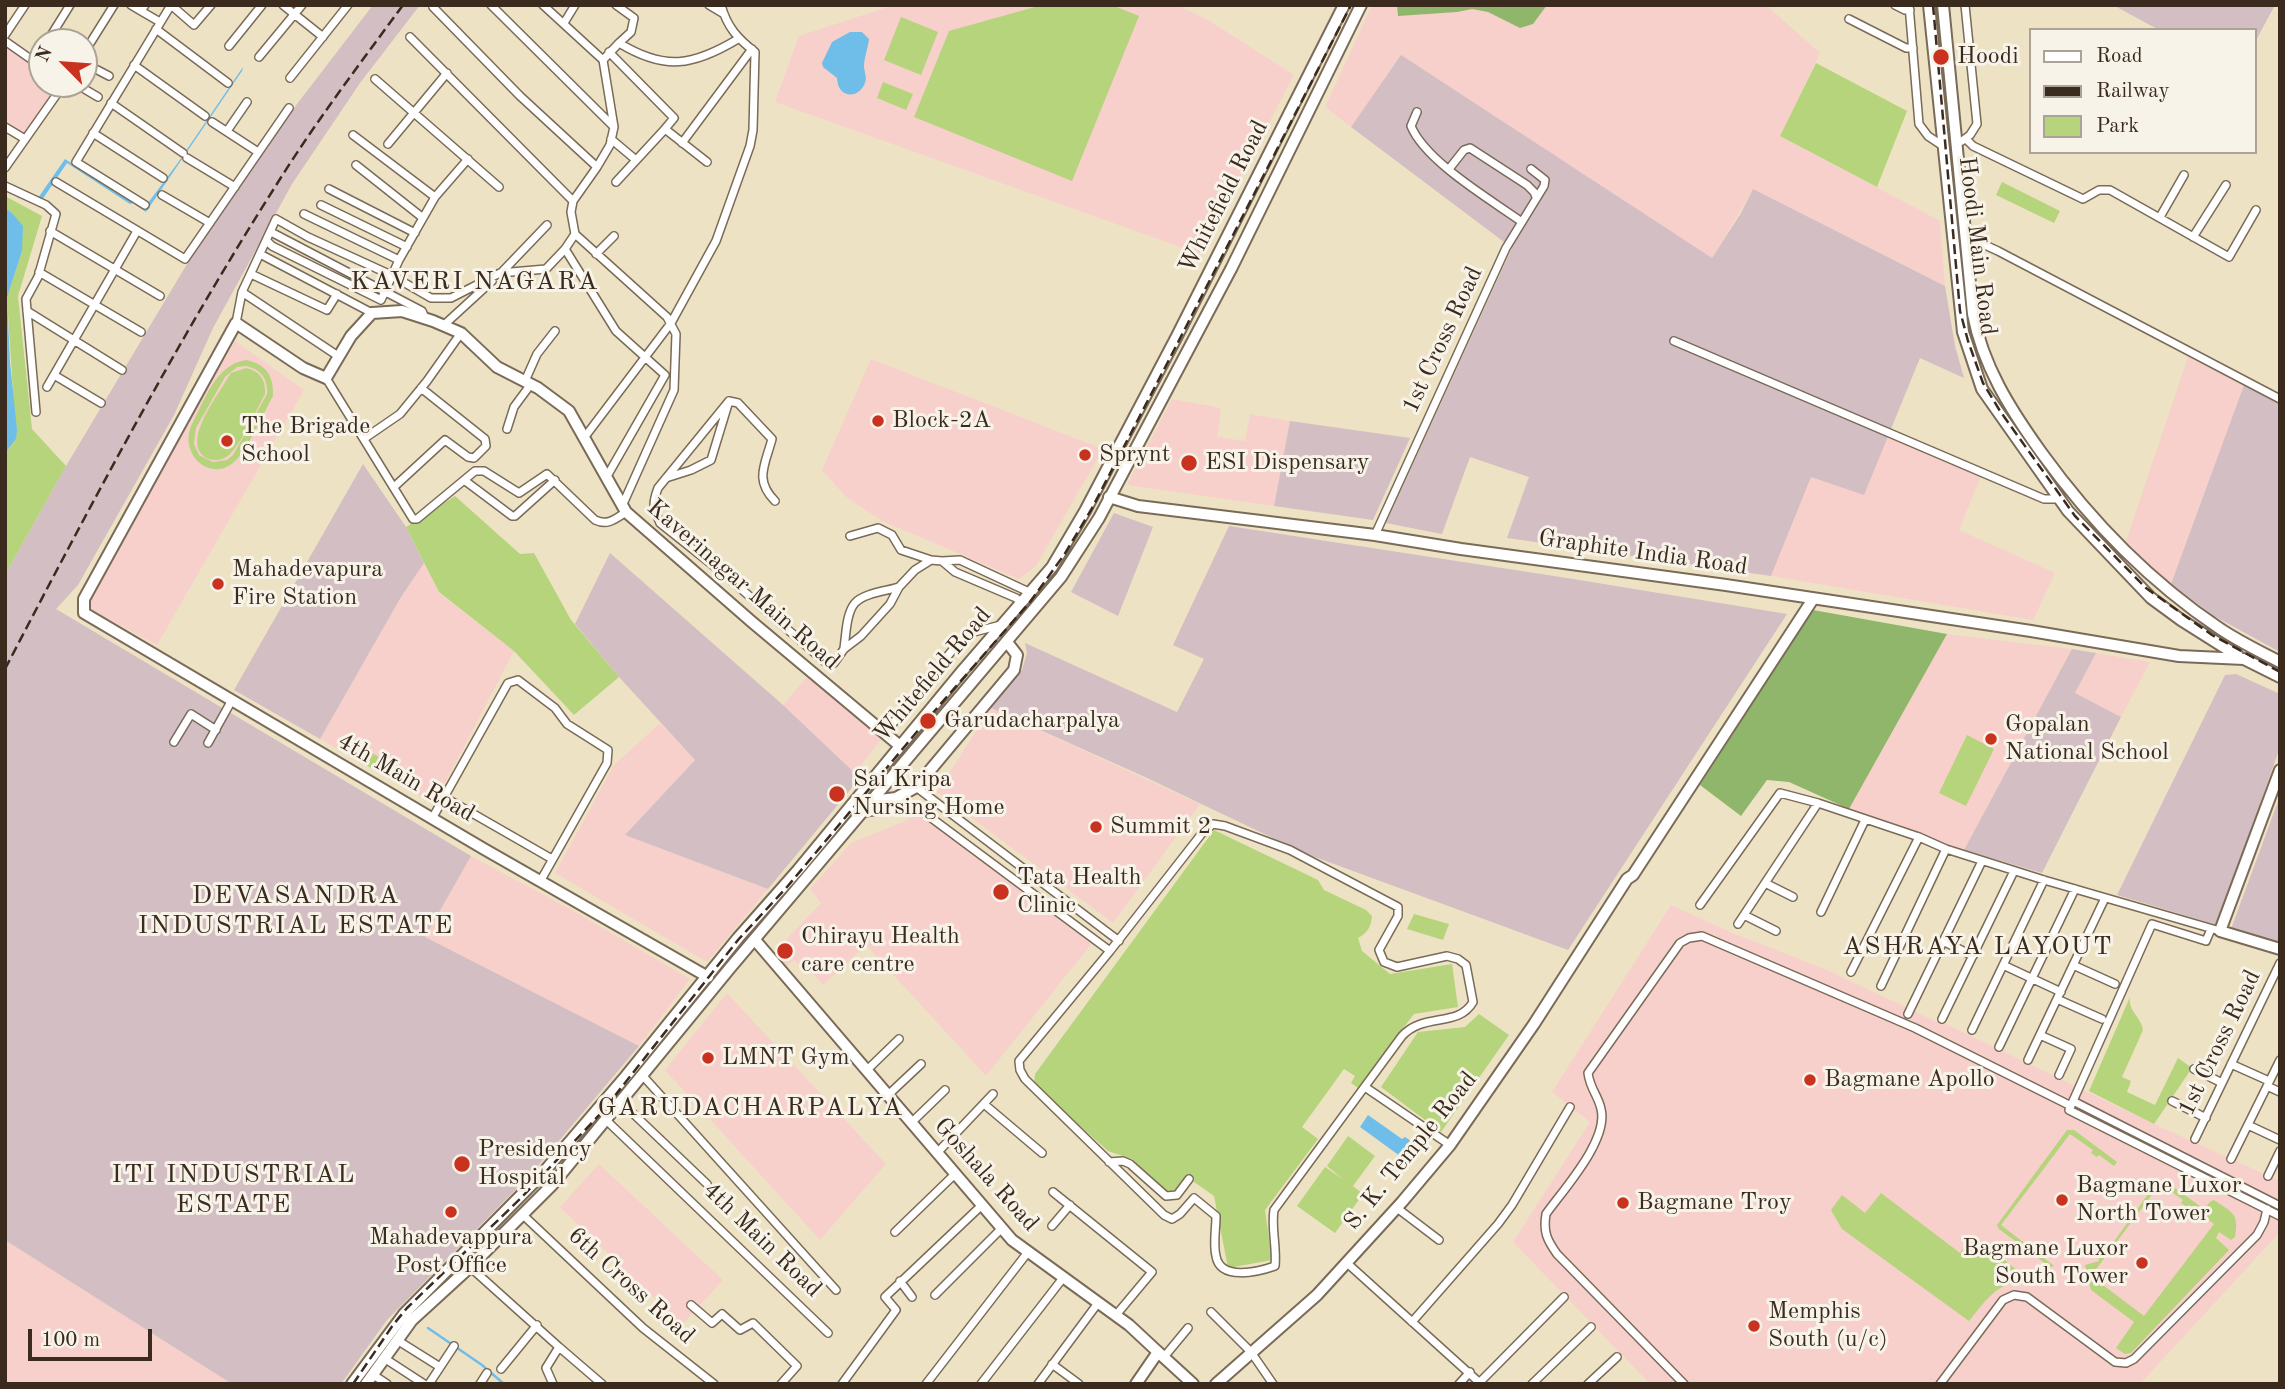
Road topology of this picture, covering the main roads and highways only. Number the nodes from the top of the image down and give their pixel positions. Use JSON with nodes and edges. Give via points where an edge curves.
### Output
{"nodes":[{"id":1,"x":1344,"y":5,"type":"edge"},
{"id":2,"x":1361,"y":5,"type":"edge"},
{"id":3,"x":1928,"y":5,"type":"edge"},
{"id":4,"x":1943,"y":5,"type":"edge"},
{"id":5,"x":1109,"y":496,"type":"junction"},
{"id":6,"x":1067,"y":542,"type":"junction"},
{"id":7,"x":1079,"y":549,"type":"junction"},
{"id":8,"x":1809,"y":598,"type":"junction"},
{"id":9,"x":84,"y":613,"type":"joint"},
{"id":10,"x":1007,"y":642,"type":"junction"},
{"id":11,"x":2252,"y":647,"type":"junction"},
{"id":12,"x":2244,"y":659,"type":"junction"},
{"id":13,"x":2280,"y":662,"type":"edge"},
{"id":14,"x":2280,"y":677,"type":"edge"},
{"id":15,"x":900,"y":746,"type":"junction"},
{"id":16,"x":2280,"y":770,"type":"edge"},
{"id":17,"x":872,"y":801,"type":"junction"},
{"id":18,"x":755,"y":940,"type":"junction"},
{"id":19,"x":2280,"y":950,"type":"edge"},
{"id":20,"x":708,"y":977,"type":"junction"},
{"id":21,"x":453,"y":1264,"type":"junction"},
{"id":22,"x":466,"y":1271,"type":"junction"},
{"id":23,"x":1161,"y":1355,"type":"junction"},
{"id":24,"x":369,"y":1379,"type":"edge"},
{"id":25,"x":352,"y":1384,"type":"edge"},
{"id":26,"x":1136,"y":1384,"type":"edge"},
{"id":27,"x":1193,"y":1384,"type":"edge"},
{"id":28,"x":1216,"y":1384,"type":"edge"}],
"edges":[{"from":1,"to":6,"type":"main road","name":"Whitefield Road","via":[[1178,336]]},
{"from":2,"to":5,"type":"main road","name":"Whitefield Road","via":[[1231,269]]},
{"from":3,"to":12,"type":"main road","name":"Hoodi Main Road","via":[[1963,332],[1979,381],[2068,511],[2151,598]]},
{"from":4,"to":11,"type":"main road","name":"Hoodi Main Road","via":[[1961,142],[1965,239],[1977,333],[1987,363],[2011,410],[2069,490],[2157,582]]},
{"from":5,"to":7,"type":"main road","name":"Whitefield Road"},
{"from":5,"to":8,"type":"main road","name":"Graphite India Road","via":[[1138,506]]},
{"from":6,"to":7,"type":"main road"},
{"from":6,"to":15,"type":"main road","name":"Whitefield Road","via":[[1031,593]]},
{"from":7,"to":10,"type":"main road","name":"Whitefield Road"},
{"from":8,"to":12,"type":"main road","name":"Graphite India Road","via":[[2179,656]]},
{"from":8,"to":28,"type":"main road","name":"S. K. Temple Road","via":[[1633,876],[1450,1145],[1317,1296]]},
{"from":9,"to":15,"type":"main road","name":"Kaverinagar Main Road","via":[[84,599],[236,323],[326,378],[351,335],[372,313],[402,311],[424,315],[461,333],[497,367],[569,411],[624,508]]},
{"from":9,"to":20,"type":"main road","name":"4th Main Road"},
{"from":10,"to":17,"type":"main road","name":"Whitefield Road"},
{"from":10,"to":17,"type":"main road","via":[[1017,654],[1014,670],[916,787],[896,798]]},
{"from":11,"to":12,"type":"main road"},
{"from":11,"to":13,"type":"main road","name":"Hoodi Main Road"},
{"from":12,"to":14,"type":"main road","name":"Hoodi Main Road"},
{"from":15,"to":20,"type":"main road","name":"Whitefield Road"},
{"from":16,"to":19,"type":"main road","via":[[2216,930]]},
{"from":17,"to":18,"type":"main road","name":"Whitefield Road"},
{"from":18,"to":22,"type":"main road","name":"Whitefield Road","via":[[552,1185]]},
{"from":18,"to":23,"type":"main road","name":"Goshala Road","via":[[1012,1240],[1129,1325]]},
{"from":20,"to":21,"type":"main road","name":"Whitefield Road","via":[[543,1173]]},
{"from":21,"to":22,"type":"main road"},
{"from":21,"to":25,"type":"main road","name":"Whitefield Road","via":[[404,1314]]},
{"from":22,"to":24,"type":"main road","name":"Whitefield Road","via":[[412,1320]]},
{"from":23,"to":26,"type":"main road"},
{"from":23,"to":27,"type":"main road","name":"Goshala Road"}]}
